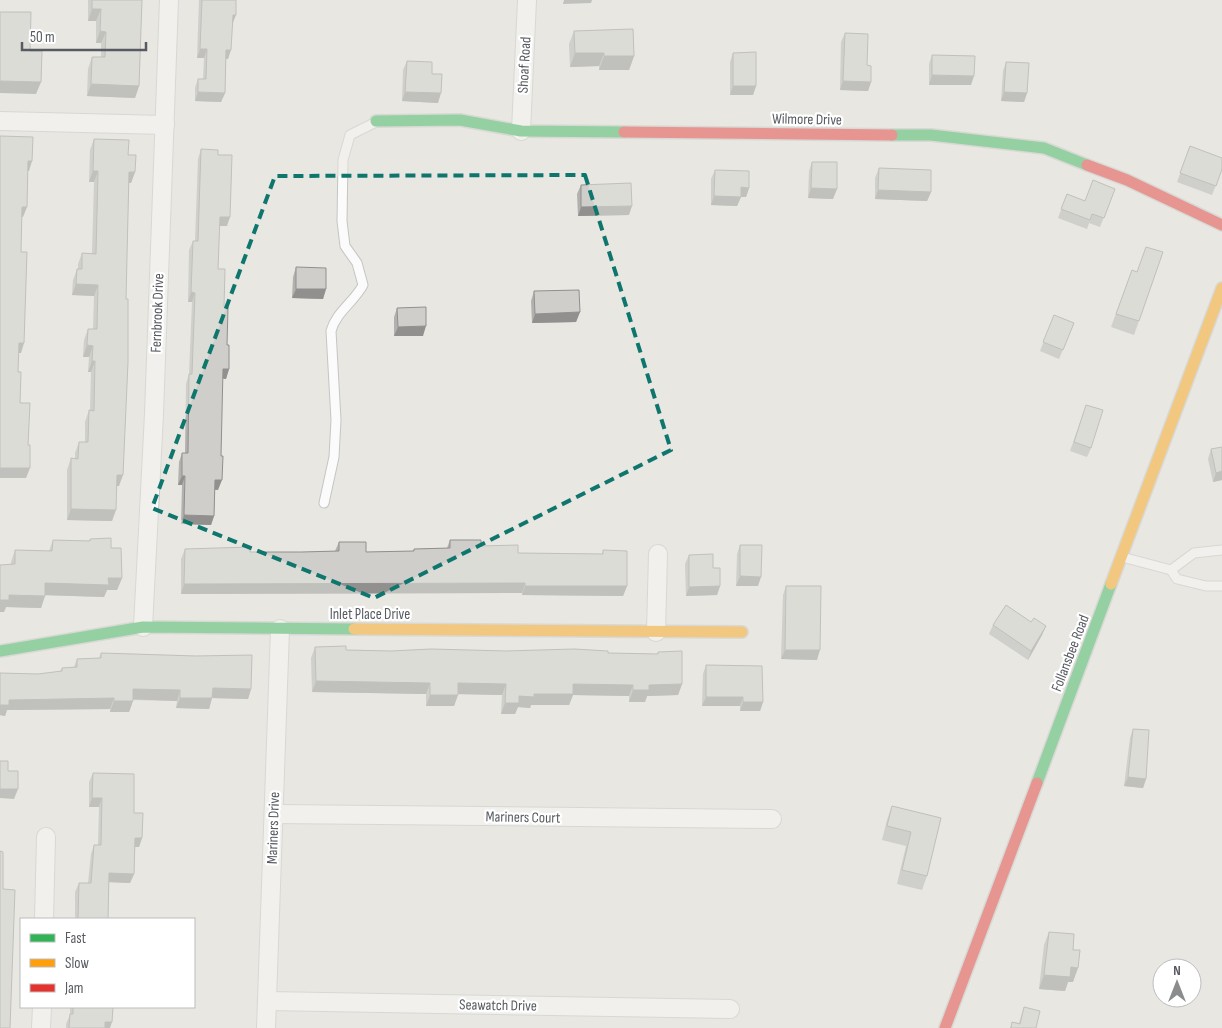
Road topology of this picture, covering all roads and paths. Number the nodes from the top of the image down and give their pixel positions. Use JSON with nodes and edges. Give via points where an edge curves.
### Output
{"nodes":[{"id":1,"x":169,"y":0,"type":"edge"},
{"id":2,"x":527,"y":0,"type":"edge"},
{"id":3,"x":0,"y":121,"type":"edge"},
{"id":4,"x":376,"y":122,"type":"joint"},
{"id":5,"x":164,"y":125,"type":"junction"},
{"id":6,"x":521,"y":130,"type":"junction"},
{"id":7,"x":1222,"y":225,"type":"edge"},
{"id":8,"x":1222,"y":288,"type":"edge"},
{"id":9,"x":324,"y":503,"type":"dead end"},
{"id":10,"x":1222,"y":550,"type":"edge"},
{"id":11,"x":658,"y":554,"type":"dead end"},
{"id":12,"x":1122,"y":557,"type":"junction"},
{"id":13,"x":1171,"y":570,"type":"junction"},
{"id":14,"x":1222,"y":586,"type":"edge"},
{"id":15,"x":143,"y":627,"type":"junction"},
{"id":16,"x":280,"y":629,"type":"junction"},
{"id":17,"x":656,"y":632,"type":"junction"},
{"id":18,"x":742,"y":632,"type":"dead end"},
{"id":19,"x":0,"y":651,"type":"edge"},
{"id":20,"x":274,"y":814,"type":"junction"},
{"id":21,"x":772,"y":820,"type":"dead end"},
{"id":22,"x":46,"y":837,"type":"dead end"},
{"id":23,"x":44,"y":918,"type":"edge"},
{"id":24,"x":267,"y":1001,"type":"junction"},
{"id":25,"x":42,"y":1008,"type":"edge"},
{"id":26,"x":730,"y":1009,"type":"dead end"},
{"id":27,"x":41,"y":1028,"type":"edge"},
{"id":28,"x":266,"y":1028,"type":"edge"},
{"id":29,"x":945,"y":1028,"type":"edge"}],
"edges":[{"from":1,"to":5,"type":"street","name":"Fernbrook Drive"},
{"from":2,"to":6,"type":"street","name":"Shoaf Road"},
{"from":3,"to":5,"type":"street"},
{"from":4,"to":6,"type":"street","name":"Wilmore Drive","via":[[460,120]]},
{"from":4,"to":9,"type":"lane","via":[[350,135],[343,160],[345,246],[357,263],[363,285],[356,298],[334,320],[331,331],[336,420],[334,457]]},
{"from":5,"to":15,"type":"street","name":"Fernbrook Drive"},
{"from":6,"to":7,"type":"street","name":"Wilmore Drive","via":[[931,135],[1044,148],[1127,180]]},
{"from":8,"to":12,"type":"street","name":"Follansbee Road"},
{"from":10,"to":13,"type":"lane","via":[[1194,553]]},
{"from":11,"to":17,"type":"street"},
{"from":12,"to":13,"type":"lane"},
{"from":12,"to":29,"type":"street","name":"Follansbee Road"},
{"from":13,"to":14,"type":"lane","via":[[1177,580]]},
{"from":15,"to":16,"type":"street","name":"Inlet Place Drive"},
{"from":15,"to":19,"type":"street","name":"Inlet Place Drive"},
{"from":16,"to":17,"type":"street","name":"Inlet Place Drive"},
{"from":16,"to":20,"type":"street","name":"Mariners Drive"},
{"from":17,"to":18,"type":"street","name":"Inlet Place Drive"},
{"from":20,"to":21,"type":"street","name":"Mariners Court"},
{"from":20,"to":24,"type":"street","name":"Mariners Drive"},
{"from":22,"to":23,"type":"street"},
{"from":24,"to":26,"type":"street","name":"Seawatch Drive"},
{"from":24,"to":28,"type":"street","name":"Mariners Drive"},
{"from":25,"to":27,"type":"street"}]}
